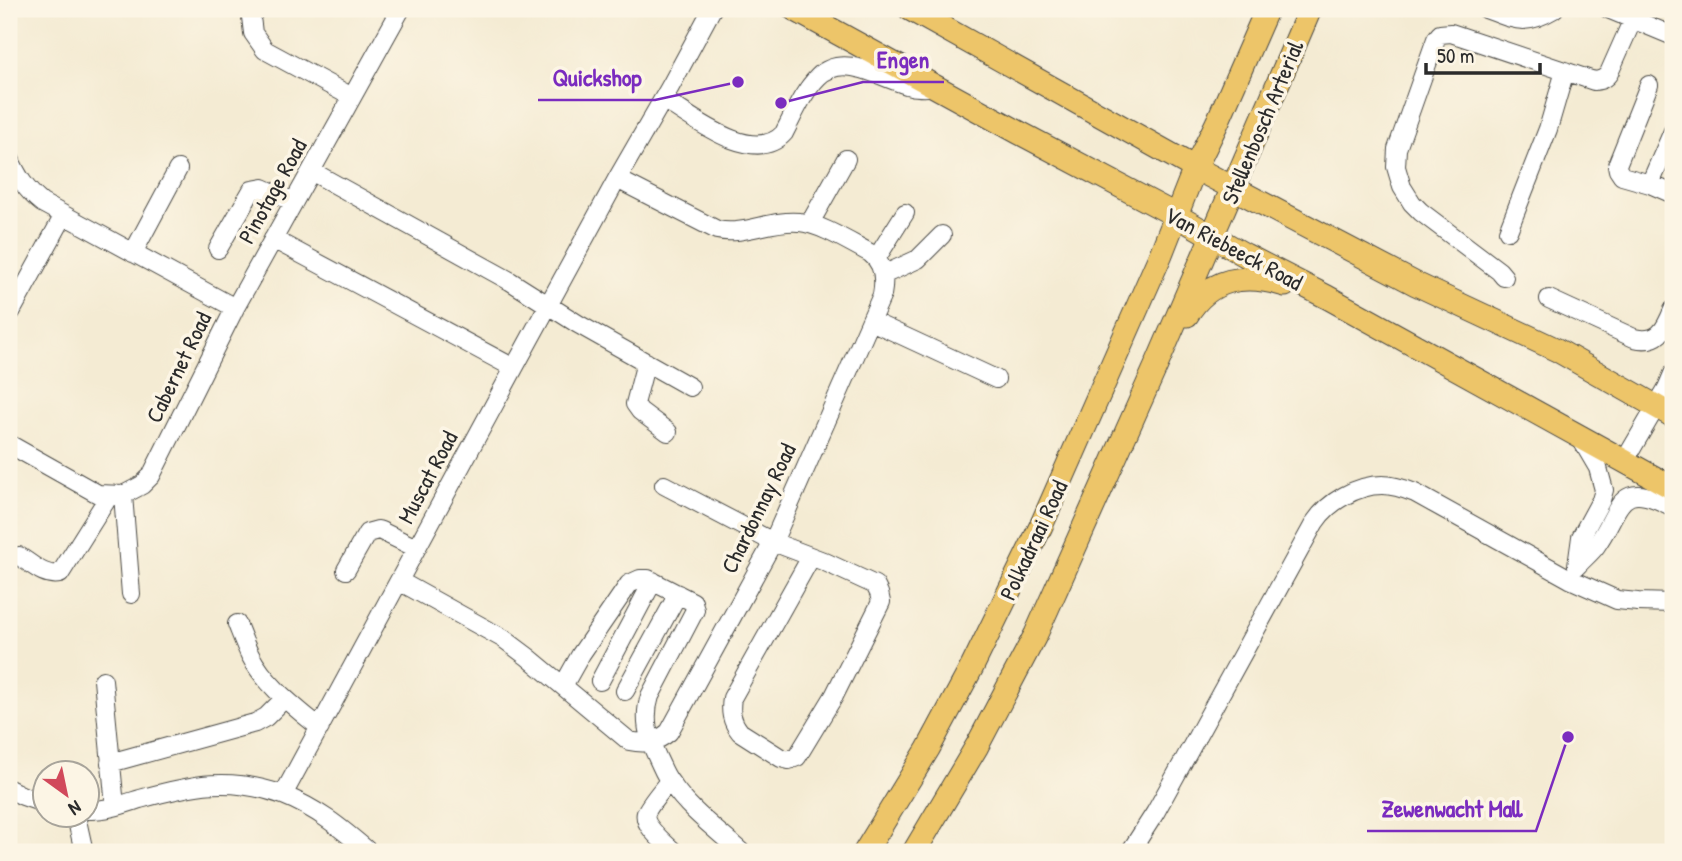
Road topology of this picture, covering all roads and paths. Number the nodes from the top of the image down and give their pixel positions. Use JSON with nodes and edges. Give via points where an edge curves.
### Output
{"nodes":[{"id":1,"x":256,"y":9,"type":"edge"},
{"id":2,"x":401,"y":9,"type":"edge"},
{"id":3,"x":712,"y":9,"type":"edge"},
{"id":4,"x":794,"y":9,"type":"edge"},
{"id":5,"x":910,"y":9,"type":"edge"},
{"id":6,"x":1267,"y":9,"type":"edge"},
{"id":7,"x":1310,"y":9,"type":"edge"},
{"id":8,"x":1486,"y":9,"type":"edge"},
{"id":9,"x":1554,"y":9,"type":"edge"},
{"id":10,"x":1608,"y":9,"type":"edge"},
{"id":11,"x":1633,"y":19,"type":"junction"},
{"id":12,"x":1673,"y":36,"type":"edge"},
{"id":13,"x":1565,"y":71,"type":"junction"},
{"id":14,"x":1649,"y":85,"type":"dead end"},
{"id":15,"x":937,"y":87,"type":"junction"},
{"id":16,"x":352,"y":97,"type":"junction"},
{"id":17,"x":663,"y":99,"type":"junction"},
{"id":18,"x":1673,"y":131,"type":"edge"},
{"id":19,"x":9,"y":157,"type":"edge"},
{"id":20,"x":846,"y":159,"type":"dead end"},
{"id":21,"x":1195,"y":168,"type":"junction"},
{"id":22,"x":178,"y":169,"type":"dead end"},
{"id":23,"x":311,"y":171,"type":"junction"},
{"id":24,"x":617,"y":178,"type":"junction"},
{"id":25,"x":1650,"y":184,"type":"junction"},
{"id":26,"x":1233,"y":188,"type":"junction"},
{"id":27,"x":1673,"y":194,"type":"edge"},
{"id":28,"x":294,"y":202,"type":"junction"},
{"id":29,"x":905,"y":213,"type":"dead end"},
{"id":30,"x":64,"y":215,"type":"junction"},
{"id":31,"x":1177,"y":216,"type":"junction"},
{"id":32,"x":810,"y":223,"type":"junction"},
{"id":33,"x":1508,"y":231,"type":"dead end"},
{"id":34,"x":942,"y":234,"type":"dead end"},
{"id":35,"x":1213,"y":236,"type":"junction"},
{"id":36,"x":273,"y":239,"type":"junction"},
{"id":37,"x":218,"y":249,"type":"dead end"},
{"id":38,"x":133,"y":253,"type":"junction"},
{"id":39,"x":880,"y":267,"type":"junction"},
{"id":40,"x":1504,"y":277,"type":"dead end"},
{"id":41,"x":1327,"y":297,"type":"junction"},
{"id":42,"x":1549,"y":299,"type":"dead end"},
{"id":43,"x":549,"y":306,"type":"junction"},
{"id":44,"x":235,"y":308,"type":"junction"},
{"id":45,"x":1673,"y":310,"type":"edge"},
{"id":46,"x":11,"y":312,"type":"dead end"},
{"id":47,"x":871,"y":321,"type":"junction"},
{"id":48,"x":646,"y":362,"type":"junction"},
{"id":49,"x":1156,"y":366,"type":"junction"},
{"id":50,"x":514,"y":368,"type":"junction"},
{"id":51,"x":1673,"y":374,"type":"edge"},
{"id":52,"x":996,"y":379,"type":"dead end"},
{"id":53,"x":690,"y":387,"type":"dead end"},
{"id":54,"x":1665,"y":412,"type":"edge"},
{"id":55,"x":668,"y":432,"type":"dead end"},
{"id":56,"x":1579,"y":436,"type":"junction"},
{"id":57,"x":9,"y":444,"type":"edge"},
{"id":58,"x":1625,"y":460,"type":"junction"},
{"id":59,"x":664,"y":485,"type":"dead end"},
{"id":60,"x":1673,"y":488,"type":"edge"},
{"id":61,"x":116,"y":496,"type":"junction"},
{"id":62,"x":1673,"y":506,"type":"edge"},
{"id":63,"x":773,"y":542,"type":"junction"},
{"id":64,"x":416,"y":548,"type":"junction"},
{"id":65,"x":19,"y":556,"type":"dead end"},
{"id":66,"x":811,"y":557,"type":"junction"},
{"id":67,"x":346,"y":570,"type":"dead end"},
{"id":68,"x":399,"y":581,"type":"junction"},
{"id":69,"x":653,"y":581,"type":"junction"},
{"id":70,"x":131,"y":594,"type":"dead end"},
{"id":71,"x":678,"y":594,"type":"junction"},
{"id":72,"x":1673,"y":603,"type":"edge"},
{"id":73,"x":237,"y":624,"type":"dead end"},
{"id":74,"x":103,"y":680,"type":"dead end"},
{"id":75,"x":600,"y":681,"type":"dead end"},
{"id":76,"x":563,"y":686,"type":"junction"},
{"id":77,"x":625,"y":691,"type":"dead end"},
{"id":78,"x":285,"y":698,"type":"junction"},
{"id":79,"x":320,"y":728,"type":"junction"},
{"id":80,"x":650,"y":743,"type":"junction"},
{"id":81,"x":110,"y":763,"type":"junction"},
{"id":82,"x":669,"y":781,"type":"junction"},
{"id":83,"x":9,"y":789,"type":"edge"},
{"id":84,"x":284,"y":795,"type":"junction"},
{"id":85,"x":32,"y":799,"type":"edge"},
{"id":86,"x":115,"y":806,"type":"junction"},
{"id":87,"x":102,"y":808,"type":"edge"},
{"id":88,"x":79,"y":830,"type":"edge"},
{"id":89,"x":84,"y":852,"type":"edge"},
{"id":90,"x":369,"y":852,"type":"edge"},
{"id":91,"x":674,"y":852,"type":"edge"},
{"id":92,"x":741,"y":852,"type":"edge"},
{"id":93,"x":865,"y":852,"type":"edge"},
{"id":94,"x":914,"y":852,"type":"edge"},
{"id":95,"x":1130,"y":852,"type":"edge"}],
"edges":[{"from":1,"to":16,"type":"street","via":[[251,17],[253,33],[265,50]]},
{"from":2,"to":16,"type":"street","name":"Pinotage Road"},
{"from":3,"to":17,"type":"street","name":"Muscat Road"},
{"from":4,"to":15,"type":"main road","name":"Van Riebeeck Road"},
{"from":5,"to":21,"type":"main road"},
{"from":6,"to":21,"type":"main road","name":"Stellenbosch Arterial"},
{"from":7,"to":26,"type":"main road","name":"Stellenbosch Arterial"},
{"from":8,"to":9,"type":"street","via":[[1528,21]]},
{"from":10,"to":11,"type":"street"},
{"from":11,"to":12,"type":"street"},
{"from":11,"to":13,"type":"street","via":[[1604,79]]},
{"from":13,"to":33,"type":"street"},
{"from":13,"to":40,"type":"street","via":[[1451,33],[1440,34],[1397,149],[1396,167],[1412,204]]},
{"from":14,"to":25,"type":"street","via":[[1618,170],[1622,176]]},
{"from":15,"to":17,"type":"street","via":[[911,86],[861,68],[831,68],[808,90],[778,140],[757,145],[730,139]]},
{"from":15,"to":31,"type":"main road","name":"Van Riebeeck Road"},
{"from":16,"to":23,"type":"street","name":"Pinotage Road"},
{"from":17,"to":24,"type":"street","name":"Muscat Road"},
{"from":18,"to":25,"type":"street"},
{"from":19,"to":30,"type":"street","name":"Cabernet Road","via":[[26,189]]},
{"from":20,"to":32,"type":"street"},
{"from":21,"to":26,"type":"main road"},
{"from":21,"to":31,"type":"main road","name":"Stellenbosch Arterial"},
{"from":22,"to":38,"type":"street"},
{"from":23,"to":28,"type":"street","name":"Pinotage Road"},
{"from":23,"to":43,"type":"street"},
{"from":24,"to":32,"type":"street","via":[[717,230]]},
{"from":24,"to":43,"type":"street","name":"Muscat Road"},
{"from":25,"to":27,"type":"street"},
{"from":26,"to":35,"type":"main road","name":"Stellenbosch Arterial"},
{"from":26,"to":54,"type":"main road","via":[[1416,284],[1557,350]]},
{"from":28,"to":36,"type":"street","name":"Pinotage Road"},
{"from":28,"to":37,"type":"street","via":[[263,188],[253,190]]},
{"from":29,"to":39,"type":"street"},
{"from":30,"to":38,"type":"street","name":"Cabernet Road"},
{"from":30,"to":46,"type":"street"},
{"from":31,"to":35,"type":"main road","name":"Van Riebeeck Road"},
{"from":31,"to":93,"type":"main road","name":"Polkadraai Road","via":[[1009,592],[928,749]]},
{"from":32,"to":39,"type":"street","via":[[870,253]]},
{"from":34,"to":39,"type":"street","via":[[918,259]]},
{"from":35,"to":41,"type":"main road","name":"Van Riebeeck Road"},
{"from":35,"to":49,"type":"main road","name":"Polkadraai Road"},
{"from":36,"to":44,"type":"street","name":"Pinotage Road"},
{"from":36,"to":50,"type":"street"},
{"from":38,"to":44,"type":"street","name":"Cabernet Road"},
{"from":39,"to":47,"type":"street","name":"Chardonnay Road","via":[[882,295]]},
{"from":41,"to":49,"type":"main road","via":[[1265,279],[1241,279],[1214,288],[1193,306]]},
{"from":41,"to":56,"type":"main road","name":"Van Riebeeck Road"},
{"from":42,"to":45,"type":"street","via":[[1643,340],[1661,334]]},
{"from":43,"to":48,"type":"street"},
{"from":43,"to":50,"type":"street","name":"Muscat Road"},
{"from":44,"to":61,"type":"street","name":"Cabernet Road","via":[[151,476]]},
{"from":47,"to":52,"type":"street"},
{"from":47,"to":63,"type":"street","name":"Chardonnay Road"},
{"from":48,"to":53,"type":"street"},
{"from":48,"to":55,"type":"street","via":[[635,404]]},
{"from":49,"to":94,"type":"main road","name":"Polkadraai Road","via":[[1020,665]]},
{"from":50,"to":64,"type":"street","name":"Muscat Road"},
{"from":51,"to":54,"type":"street"},
{"from":54,"to":58,"type":"street"},
{"from":56,"to":58,"type":"main road","name":"Van Riebeeck Road"},
{"from":56,"to":62,"type":"street","via":[[1598,468],[1604,490],[1581,537],[1577,566],[1596,547],[1626,499],[1641,494]]},
{"from":57,"to":61,"type":"street","via":[[98,494]]},
{"from":58,"to":60,"type":"main road","name":"Van Riebeeck Road"},
{"from":59,"to":63,"type":"street"},
{"from":61,"to":65,"type":"street","via":[[60,574],[46,574]]},
{"from":61,"to":70,"type":"street"},
{"from":63,"to":66,"type":"street"},
{"from":63,"to":80,"type":"street","name":"Chardonnay Road","via":[[669,732]]},
{"from":64,"to":67,"type":"street","via":[[382,531],[367,533]]},
{"from":64,"to":68,"type":"street","name":"Muscat Road"},
{"from":66,"to":66,"type":"street","via":[[732,698],[733,721],[740,732],[785,759],[797,757],[881,602],[875,585]]},
{"from":68,"to":76,"type":"street","via":[[504,639]]},
{"from":68,"to":79,"type":"street","name":"Muscat Road"},
{"from":69,"to":71,"type":"street"},
{"from":69,"to":75,"type":"street"},
{"from":69,"to":76,"type":"street","via":[[644,578],[629,584]]},
{"from":71,"to":77,"type":"street"},
{"from":71,"to":80,"type":"street","via":[[693,601],[695,610],[650,696],[646,714]]},
{"from":72,"to":95,"type":"street","via":[[1617,600],[1399,487],[1375,485],[1341,497],[1315,522]]},
{"from":73,"to":78,"type":"street","via":[[258,668]]},
{"from":74,"to":81,"type":"street"},
{"from":76,"to":80,"type":"street","via":[[629,741]]},
{"from":78,"to":79,"type":"street"},
{"from":78,"to":81,"type":"street","via":[[255,723]]},
{"from":79,"to":84,"type":"street","name":"Muscat Road"},
{"from":80,"to":82,"type":"street"},
{"from":81,"to":86,"type":"street"},
{"from":82,"to":91,"type":"street","via":[[645,817]]},
{"from":82,"to":92,"type":"street"},
{"from":83,"to":85,"type":"street"},
{"from":84,"to":86,"type":"street","via":[[238,783],[202,784]]},
{"from":84,"to":90,"type":"street","via":[[322,814]]},
{"from":86,"to":87,"type":"street"},
{"from":88,"to":89,"type":"street"}]}
